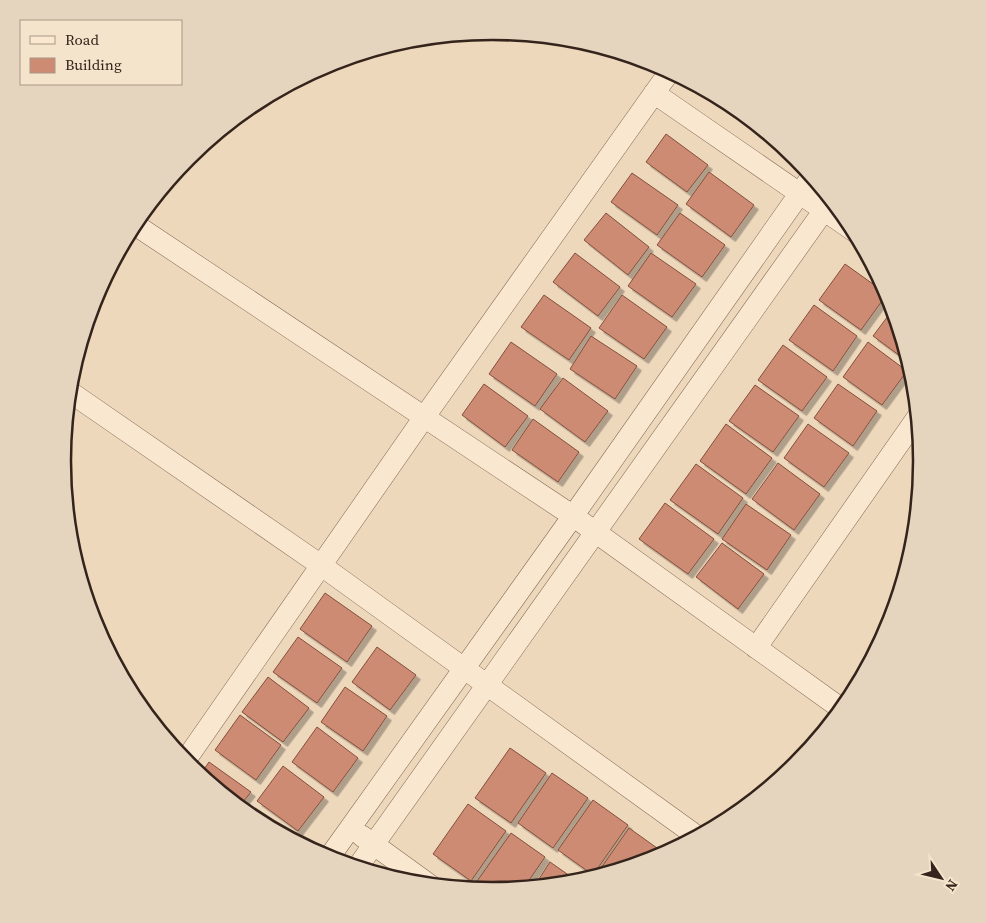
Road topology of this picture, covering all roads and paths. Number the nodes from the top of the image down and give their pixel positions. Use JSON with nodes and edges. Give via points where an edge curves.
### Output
{"nodes":[{"id":1,"x":665,"y":77,"type":"edge"},
{"id":2,"x":654,"y":93,"type":"junction"},
{"id":3,"x":808,"y":182,"type":"edge"},
{"id":4,"x":800,"y":193,"type":"junction"},
{"id":5,"x":826,"y":204,"type":"edge"},
{"id":6,"x":828,"y":205,"type":"edge"},
{"id":7,"x":142,"y":229,"type":"edge"},
{"id":8,"x":77,"y":397,"type":"edge"},
{"id":9,"x":425,"y":416,"type":"junction"},
{"id":10,"x":913,"y":424,"type":"edge"},
{"id":11,"x":573,"y":516,"type":"junction"},
{"id":12,"x":596,"y":532,"type":"junction"},
{"id":13,"x":322,"y":566,"type":"junction"},
{"id":14,"x":756,"y":648,"type":"junction"},
{"id":15,"x":464,"y":669,"type":"junction"},
{"id":16,"x":486,"y":685,"type":"junction"},
{"id":17,"x":836,"y":705,"type":"edge"},
{"id":18,"x":190,"y":754,"type":"edge"},
{"id":19,"x":350,"y":827,"type":"junction"},
{"id":20,"x":692,"y":833,"type":"edge"},
{"id":21,"x":373,"y":844,"type":"junction"},
{"id":22,"x":333,"y":851,"type":"edge"},
{"id":23,"x":361,"y":862,"type":"edge"},
{"id":24,"x":417,"y":876,"type":"edge"}],
"edges":[{"from":1,"to":2,"type":"street"},
{"from":2,"to":4,"type":"street"},
{"from":2,"to":9,"type":"street"},
{"from":3,"to":4,"type":"street"},
{"from":4,"to":5,"type":"street"},
{"from":4,"to":11,"type":"street"},
{"from":6,"to":12,"type":"street"},
{"from":7,"to":9,"type":"street"},
{"from":8,"to":13,"type":"street"},
{"from":9,"to":11,"type":"street"},
{"from":9,"to":13,"type":"street"},
{"from":10,"to":14,"type":"street"},
{"from":11,"to":12,"type":"street"},
{"from":11,"to":15,"type":"street"},
{"from":12,"to":14,"type":"street"},
{"from":12,"to":16,"type":"street"},
{"from":13,"to":15,"type":"street"},
{"from":13,"to":18,"type":"street"},
{"from":14,"to":17,"type":"street"},
{"from":15,"to":16,"type":"street"},
{"from":15,"to":19,"type":"street"},
{"from":16,"to":20,"type":"street"},
{"from":16,"to":21,"type":"street"},
{"from":19,"to":21,"type":"street"},
{"from":19,"to":22,"type":"street"},
{"from":21,"to":23,"type":"street"},
{"from":21,"to":24,"type":"street"}]}
